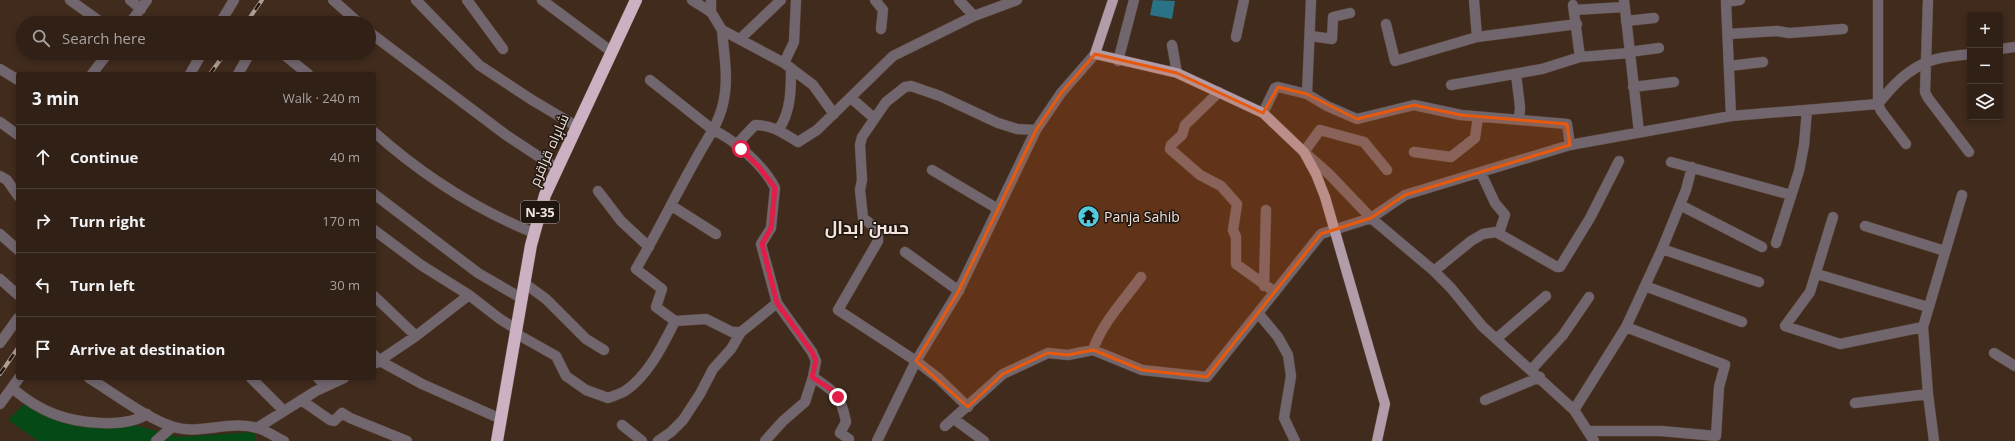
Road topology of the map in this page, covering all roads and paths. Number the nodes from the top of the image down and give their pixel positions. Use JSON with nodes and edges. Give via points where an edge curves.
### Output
{"nodes":[{"id":1,"x":70,"y":0,"type":"edge"},
{"id":2,"x":130,"y":0,"type":"edge"},
{"id":3,"x":147,"y":0,"type":"edge"},
{"id":4,"x":234,"y":0,"type":"edge"},
{"id":5,"x":333,"y":0,"type":"edge"},
{"id":6,"x":416,"y":0,"type":"edge"},
{"id":7,"x":467,"y":0,"type":"edge"},
{"id":8,"x":542,"y":0,"type":"edge"},
{"id":9,"x":636,"y":0,"type":"edge"},
{"id":10,"x":692,"y":0,"type":"edge"},
{"id":11,"x":711,"y":0,"type":"edge"},
{"id":12,"x":782,"y":0,"type":"edge"},
{"id":13,"x":796,"y":0,"type":"edge"},
{"id":14,"x":875,"y":0,"type":"edge"},
{"id":15,"x":959,"y":0,"type":"edge"},
{"id":16,"x":1016,"y":0,"type":"edge"},
{"id":17,"x":1113,"y":0,"type":"edge"},
{"id":18,"x":1134,"y":0,"type":"edge"},
{"id":19,"x":1244,"y":0,"type":"edge"},
{"id":20,"x":1311,"y":0,"type":"edge"},
{"id":21,"x":1474,"y":0,"type":"edge"},
{"id":22,"x":1740,"y":0,"type":"edge"},
{"id":23,"x":1878,"y":0,"type":"edge"},
{"id":24,"x":1928,"y":0,"type":"edge"},
{"id":25,"x":1726,"y":1,"type":"edge"},
{"id":26,"x":1624,"y":4,"type":"edge"},
{"id":27,"x":141,"y":9,"type":"junction"},
{"id":28,"x":711,"y":12,"type":"junction"},
{"id":29,"x":1350,"y":13,"type":"dead end"},
{"id":30,"x":92,"y":16,"type":"edge"},
{"id":31,"x":136,"y":16,"type":"edge"},
{"id":32,"x":224,"y":16,"type":"edge"},
{"id":33,"x":352,"y":16,"type":"edge"},
{"id":34,"x":974,"y":16,"type":"junction"},
{"id":35,"x":1654,"y":18,"type":"dead end"},
{"id":36,"x":1626,"y":21,"type":"junction"},
{"id":37,"x":1386,"y":24,"type":"dead end"},
{"id":38,"x":1577,"y":24,"type":"junction"},
{"id":39,"x":881,"y":29,"type":"dead end"},
{"id":40,"x":1843,"y":29,"type":"dead end"},
{"id":41,"x":722,"y":30,"type":"junction"},
{"id":42,"x":1728,"y":34,"type":"junction"},
{"id":43,"x":1311,"y":36,"type":"junction"},
{"id":44,"x":376,"y":37,"type":"edge"},
{"id":45,"x":1236,"y":37,"type":"dead end"},
{"id":46,"x":1477,"y":37,"type":"junction"},
{"id":47,"x":740,"y":39,"type":"junction"},
{"id":48,"x":1172,"y":45,"type":"dead end"},
{"id":49,"x":2015,"y":47,"type":"edge"},
{"id":50,"x":1659,"y":48,"type":"dead end"},
{"id":51,"x":503,"y":49,"type":"dead end"},
{"id":52,"x":2003,"y":49,"type":"edge"},
{"id":53,"x":612,"y":52,"type":"junction"},
{"id":54,"x":1629,"y":52,"type":"junction"},
{"id":55,"x":1095,"y":54,"type":"junction"},
{"id":56,"x":1967,"y":55,"type":"edge"},
{"id":57,"x":1580,"y":57,"type":"junction"},
{"id":58,"x":103,"y":60,"type":"edge"},
{"id":59,"x":198,"y":60,"type":"edge"},
{"id":60,"x":246,"y":60,"type":"edge"},
{"id":61,"x":291,"y":60,"type":"edge"},
{"id":62,"x":1118,"y":61,"type":"junction"},
{"id":63,"x":1763,"y":62,"type":"dead end"},
{"id":64,"x":1926,"y":63,"type":"junction"},
{"id":65,"x":787,"y":66,"type":"junction"},
{"id":66,"x":1729,"y":66,"type":"junction"},
{"id":67,"x":0,"y":69,"type":"edge"},
{"id":68,"x":94,"y":72,"type":"edge"},
{"id":69,"x":191,"y":72,"type":"edge"},
{"id":70,"x":239,"y":72,"type":"edge"},
{"id":71,"x":306,"y":72,"type":"edge"},
{"id":72,"x":1177,"y":73,"type":"junction"},
{"id":73,"x":1516,"y":74,"type":"junction"},
{"id":74,"x":16,"y":79,"type":"edge"},
{"id":75,"x":650,"y":80,"type":"dead end"},
{"id":76,"x":1674,"y":82,"type":"dead end"},
{"id":77,"x":1451,"y":85,"type":"dead end"},
{"id":78,"x":1633,"y":87,"type":"junction"},
{"id":79,"x":1219,"y":92,"type":"junction"},
{"id":80,"x":1307,"y":94,"type":"junction"},
{"id":81,"x":851,"y":98,"type":"junction"},
{"id":82,"x":1878,"y":104,"type":"junction"},
{"id":83,"x":1807,"y":110,"type":"junction"},
{"id":84,"x":1263,"y":113,"type":"junction"},
{"id":85,"x":834,"y":114,"type":"junction"},
{"id":86,"x":1731,"y":116,"type":"junction"},
{"id":87,"x":1478,"y":117,"type":"junction"},
{"id":88,"x":874,"y":118,"type":"junction"},
{"id":89,"x":1519,"y":120,"type":"junction"},
{"id":90,"x":0,"y":122,"type":"edge"},
{"id":91,"x":576,"y":126,"type":"junction"},
{"id":92,"x":779,"y":129,"type":"junction"},
{"id":93,"x":713,"y":130,"type":"junction"},
{"id":94,"x":1036,"y":130,"type":"junction"},
{"id":95,"x":1639,"y":132,"type":"junction"},
{"id":96,"x":16,"y":134,"type":"edge"},
{"id":97,"x":376,"y":134,"type":"edge"},
{"id":98,"x":1906,"y":144,"type":"dead end"},
{"id":99,"x":736,"y":145,"type":"junction"},
{"id":100,"x":1570,"y":146,"type":"junction"},
{"id":101,"x":1304,"y":152,"type":"junction"},
{"id":102,"x":1414,"y":152,"type":"dead end"},
{"id":103,"x":1969,"y":152,"type":"dead end"},
{"id":104,"x":1619,"y":161,"type":"dead end"},
{"id":105,"x":1671,"y":162,"type":"dead end"},
{"id":106,"x":1692,"y":167,"type":"junction"},
{"id":107,"x":556,"y":168,"type":"junction"},
{"id":108,"x":932,"y":170,"type":"dead end"},
{"id":109,"x":1387,"y":170,"type":"dead end"},
{"id":110,"x":1481,"y":173,"type":"junction"},
{"id":111,"x":0,"y":176,"type":"edge"},
{"id":112,"x":598,"y":191,"type":"dead end"},
{"id":113,"x":16,"y":193,"type":"edge"},
{"id":114,"x":1791,"y":195,"type":"junction"},
{"id":115,"x":1962,"y":195,"type":"dead end"},
{"id":116,"x":376,"y":196,"type":"edge"},
{"id":117,"x":1680,"y":204,"type":"junction"},
{"id":118,"x":672,"y":206,"type":"junction"},
{"id":119,"x":998,"y":209,"type":"junction"},
{"id":120,"x":1266,"y":210,"type":"dead end"},
{"id":121,"x":1833,"y":216,"type":"dead end"},
{"id":122,"x":1370,"y":218,"type":"junction"},
{"id":123,"x":1865,"y":226,"type":"dead end"},
{"id":124,"x":1335,"y":229,"type":"junction"},
{"id":125,"x":376,"y":231,"type":"edge"},
{"id":126,"x":534,"y":233,"type":"junction"},
{"id":127,"x":1499,"y":233,"type":"junction"},
{"id":128,"x":0,"y":234,"type":"edge"},
{"id":129,"x":716,"y":234,"type":"dead end"},
{"id":130,"x":1776,"y":243,"type":"dead end"},
{"id":131,"x":649,"y":247,"type":"junction"},
{"id":132,"x":1762,"y":247,"type":"dead end"},
{"id":133,"x":16,"y":248,"type":"edge"},
{"id":134,"x":1662,"y":249,"type":"junction"},
{"id":135,"x":1945,"y":251,"type":"junction"},
{"id":136,"x":905,"y":252,"type":"dead end"},
{"id":137,"x":1434,"y":271,"type":"junction"},
{"id":138,"x":1817,"y":274,"type":"junction"},
{"id":139,"x":1141,"y":277,"type":"dead end"},
{"id":140,"x":0,"y":279,"type":"edge"},
{"id":141,"x":1759,"y":282,"type":"dead end"},
{"id":142,"x":524,"y":283,"type":"junction"},
{"id":143,"x":1264,"y":286,"type":"junction"},
{"id":144,"x":1645,"y":286,"type":"junction"},
{"id":145,"x":958,"y":291,"type":"junction"},
{"id":146,"x":1275,"y":292,"type":"junction"},
{"id":147,"x":16,"y":293,"type":"edge"},
{"id":148,"x":469,"y":296,"type":"junction"},
{"id":149,"x":1546,"y":296,"type":"dead end"},
{"id":150,"x":1589,"y":297,"type":"dead end"},
{"id":151,"x":376,"y":298,"type":"edge"},
{"id":152,"x":521,"y":298,"type":"junction"},
{"id":153,"x":777,"y":303,"type":"junction"},
{"id":154,"x":1928,"y":307,"type":"junction"},
{"id":155,"x":1258,"y":313,"type":"junction"},
{"id":156,"x":16,"y":321,"type":"edge"},
{"id":157,"x":674,"y":321,"type":"junction"},
{"id":158,"x":1742,"y":322,"type":"dead end"},
{"id":159,"x":1626,"y":326,"type":"junction"},
{"id":160,"x":1923,"y":327,"type":"junction"},
{"id":161,"x":516,"y":331,"type":"junction"},
{"id":162,"x":741,"y":332,"type":"junction"},
{"id":163,"x":416,"y":336,"type":"junction"},
{"id":164,"x":1496,"y":339,"type":"junction"},
{"id":165,"x":0,"y":343,"type":"edge"},
{"id":166,"x":604,"y":350,"type":"dead end"},
{"id":167,"x":1093,"y":350,"type":"junction"},
{"id":168,"x":1994,"y":353,"type":"dead end"},
{"id":169,"x":376,"y":360,"type":"edge"},
{"id":170,"x":916,"y":361,"type":"junction"},
{"id":171,"x":2015,"y":366,"type":"edge"},
{"id":172,"x":1531,"y":370,"type":"junction"},
{"id":173,"x":812,"y":377,"type":"junction"},
{"id":174,"x":1540,"y":377,"type":"junction"},
{"id":175,"x":18,"y":380,"type":"edge"},
{"id":176,"x":92,"y":380,"type":"edge"},
{"id":177,"x":253,"y":380,"type":"edge"},
{"id":178,"x":320,"y":380,"type":"edge"},
{"id":179,"x":340,"y":380,"type":"edge"},
{"id":180,"x":326,"y":386,"type":"junction"},
{"id":181,"x":12,"y":388,"type":"junction"},
{"id":182,"x":1928,"y":394,"type":"junction"},
{"id":183,"x":301,"y":400,"type":"junction"},
{"id":184,"x":1484,"y":400,"type":"dead end"},
{"id":185,"x":1855,"y":403,"type":"dead end"},
{"id":186,"x":0,"y":404,"type":"edge"},
{"id":187,"x":968,"y":407,"type":"junction"},
{"id":188,"x":1574,"y":410,"type":"junction"},
{"id":189,"x":284,"y":411,"type":"junction"},
{"id":190,"x":147,"y":414,"type":"junction"},
{"id":191,"x":501,"y":418,"type":"junction"},
{"id":192,"x":954,"y":419,"type":"junction"},
{"id":193,"x":622,"y":425,"type":"dead end"},
{"id":194,"x":945,"y":426,"type":"dead end"},
{"id":195,"x":172,"y":427,"type":"junction"},
{"id":196,"x":257,"y":428,"type":"junction"},
{"id":197,"x":1588,"y":431,"type":"junction"},
{"id":198,"x":849,"y":439,"type":"dead end"},
{"id":199,"x":156,"y":441,"type":"edge"},
{"id":200,"x":284,"y":441,"type":"edge"},
{"id":201,"x":407,"y":441,"type":"edge"},
{"id":202,"x":496,"y":441,"type":"edge"},
{"id":203,"x":642,"y":441,"type":"edge"},
{"id":204,"x":658,"y":441,"type":"edge"},
{"id":205,"x":765,"y":441,"type":"edge"},
{"id":206,"x":877,"y":441,"type":"edge"},
{"id":207,"x":984,"y":441,"type":"edge"},
{"id":208,"x":1295,"y":441,"type":"edge"},
{"id":209,"x":1377,"y":441,"type":"edge"},
{"id":210,"x":1594,"y":441,"type":"edge"},
{"id":211,"x":1934,"y":441,"type":"edge"}],
"edges":[{"from":1,"to":30,"type":"street"},
{"from":2,"to":27,"type":"street"},
{"from":3,"to":27,"type":"street"},
{"from":4,"to":32,"type":"street"},
{"from":5,"to":33,"type":"street"},
{"from":6,"to":91,"type":"street","via":[[479,65]]},
{"from":7,"to":51,"type":"street"},
{"from":8,"to":53,"type":"street"},
{"from":9,"to":53,"type":"highway","name":"شاہراہ قراقرم","number":"N-35"},
{"from":10,"to":28,"type":"street"},
{"from":11,"to":28,"type":"street"},
{"from":12,"to":47,"type":"street"},
{"from":13,"to":65,"type":"street","via":[[794,42]]},
{"from":14,"to":39,"type":"street","via":[[883,10]]},
{"from":15,"to":34,"type":"street"},
{"from":16,"to":34,"type":"street"},
{"from":17,"to":55,"type":"main road"},
{"from":18,"to":62,"type":"street"},
{"from":19,"to":45,"type":"street"},
{"from":20,"to":43,"type":"street"},
{"from":21,"to":46,"type":"street"},
{"from":22,"to":25,"type":"street"},
{"from":23,"to":82,"type":"street"},
{"from":24,"to":64,"type":"street"},
{"from":25,"to":42,"type":"street"},
{"from":26,"to":36,"type":"street"},
{"from":26,"to":38,"type":"street","via":[[1574,8]]},
{"from":27,"to":31,"type":"street"},
{"from":28,"to":41,"type":"street"},
{"from":29,"to":43,"type":"street","via":[[1333,17],[1332,39]]},
{"from":34,"to":81,"type":"street","via":[[893,56]]},
{"from":35,"to":36,"type":"street"},
{"from":36,"to":54,"type":"street"},
{"from":37,"to":46,"type":"street","via":[[1395,61]]},
{"from":38,"to":46,"type":"street"},
{"from":38,"to":57,"type":"street"},
{"from":40,"to":42,"type":"street"},
{"from":41,"to":47,"type":"street"},
{"from":41,"to":93,"type":"street","via":[[726,84],[723,104]]},
{"from":42,"to":66,"type":"street"},
{"from":43,"to":80,"type":"street"},
{"from":44,"to":107,"type":"street","via":[[500,131]]},
{"from":47,"to":65,"type":"street"},
{"from":48,"to":72,"type":"street"},
{"from":49,"to":52,"type":"street"},
{"from":50,"to":54,"type":"street"},
{"from":53,"to":91,"type":"highway","name":"شاہراہ قراقرم","number":"N-35"},
{"from":54,"to":57,"type":"street"},
{"from":54,"to":78,"type":"street"},
{"from":55,"to":62,"type":"main road"},
{"from":55,"to":94,"type":"street","via":[[1061,93]]},
{"from":56,"to":64,"type":"street"},
{"from":57,"to":73,"type":"street"},
{"from":58,"to":68,"type":"street"},
{"from":59,"to":69,"type":"street"},
{"from":60,"to":70,"type":"street"},
{"from":61,"to":71,"type":"street"},
{"from":62,"to":72,"type":"main road"},
{"from":63,"to":66,"type":"street"},
{"from":64,"to":82,"type":"street","via":[[1902,76]]},
{"from":64,"to":103,"type":"street","via":[[1925,92]]},
{"from":65,"to":85,"type":"street","via":[[813,85]]},
{"from":65,"to":92,"type":"street","via":[[791,93],[786,119]]},
{"from":66,"to":86,"type":"street"},
{"from":67,"to":74,"type":"street"},
{"from":72,"to":79,"type":"main road"},
{"from":73,"to":77,"type":"street"},
{"from":73,"to":89,"type":"street"},
{"from":75,"to":93,"type":"street"},
{"from":76,"to":78,"type":"street"},
{"from":78,"to":95,"type":"street"},
{"from":79,"to":84,"type":"main road"},
{"from":79,"to":143,"type":"street","via":[[1184,125],[1182,135],[1170,145],[1170,149],[1200,175],[1221,186],[1234,199],[1237,204],[1233,230],[1236,237],[1236,264]]},
{"from":80,"to":84,"type":"street","via":[[1275,88]]},
{"from":80,"to":87,"type":"street","via":[[1357,119],[1414,105]]},
{"from":81,"to":85,"type":"street"},
{"from":81,"to":88,"type":"street"},
{"from":82,"to":83,"type":"street"},
{"from":82,"to":98,"type":"street"},
{"from":83,"to":86,"type":"street"},
{"from":83,"to":114,"type":"street","via":[[1800,171]]},
{"from":84,"to":101,"type":"main road"},
{"from":85,"to":92,"type":"street","via":[[817,130],[798,142]]},
{"from":86,"to":95,"type":"street"},
{"from":87,"to":89,"type":"street"},
{"from":87,"to":102,"type":"street","via":[[1475,138],[1451,157]]},
{"from":88,"to":94,"type":"street","via":[[898,91],[911,86],[940,96],[998,124]]},
{"from":88,"to":170,"type":"street","via":[[860,145],[860,190],[863,218],[876,229],[879,236],[838,310]]},
{"from":89,"to":100,"type":"street","via":[[1566,124]]},
{"from":90,"to":96,"type":"street"},
{"from":91,"to":107,"type":"highway","name":"شاہراہ قراقرم","number":"N-35"},
{"from":92,"to":99,"type":"street","via":[[755,125]]},
{"from":93,"to":99,"type":"street"},
{"from":93,"to":118,"type":"street"},
{"from":94,"to":119,"type":"street"},
{"from":95,"to":100,"type":"street"},
{"from":97,"to":126,"type":"street","via":[[437,182]]},
{"from":99,"to":153,"type":"street","via":[[759,167],[775,188],[771,228],[762,244]]},
{"from":100,"to":110,"type":"street"},
{"from":101,"to":109,"type":"street","via":[[1320,130],[1364,142]]},
{"from":101,"to":122,"type":"street","via":[[1329,174]]},
{"from":101,"to":124,"type":"main road","via":[[1316,174]]},
{"from":104,"to":127,"type":"street","via":[[1590,218],[1560,267]]},
{"from":105,"to":106,"type":"street"},
{"from":106,"to":114,"type":"street"},
{"from":106,"to":117,"type":"street"},
{"from":107,"to":126,"type":"highway","name":"شاہراہ قراقرم","number":"N-35"},
{"from":108,"to":119,"type":"street"},
{"from":110,"to":122,"type":"street","via":[[1405,195]]},
{"from":110,"to":127,"type":"street","via":[[1495,203],[1505,215]]},
{"from":111,"to":113,"type":"street","via":[[7,180]]},
{"from":112,"to":131,"type":"street","via":[[621,221]]},
{"from":114,"to":130,"type":"street"},
{"from":115,"to":135,"type":"street"},
{"from":116,"to":152,"type":"street","via":[[478,272]]},
{"from":117,"to":132,"type":"street"},
{"from":117,"to":134,"type":"street"},
{"from":118,"to":129,"type":"street"},
{"from":118,"to":131,"type":"street"},
{"from":119,"to":145,"type":"street"},
{"from":120,"to":143,"type":"street"},
{"from":121,"to":138,"type":"street"},
{"from":122,"to":124,"type":"street"},
{"from":122,"to":137,"type":"street"},
{"from":123,"to":135,"type":"street"},
{"from":124,"to":146,"type":"street","via":[[1321,234]]},
{"from":124,"to":209,"type":"main road","via":[[1385,404]]},
{"from":125,"to":148,"type":"street"},
{"from":126,"to":142,"type":"highway","name":"شاہراہ قراقرم","number":"N-35"},
{"from":127,"to":137,"type":"street","via":[[1483,234],[1471,241]]},
{"from":128,"to":133,"type":"street"},
{"from":131,"to":157,"type":"street","via":[[636,269],[662,289],[656,307]]},
{"from":134,"to":141,"type":"street"},
{"from":134,"to":144,"type":"street"},
{"from":135,"to":154,"type":"street"},
{"from":136,"to":145,"type":"street"},
{"from":137,"to":164,"type":"street"},
{"from":138,"to":154,"type":"street"},
{"from":138,"to":160,"type":"street","via":[[1810,292],[1784,326],[1840,344]]},
{"from":139,"to":167,"type":"street","via":[[1096,341]]},
{"from":140,"to":147,"type":"street"},
{"from":142,"to":152,"type":"highway","name":"شاہراہ قراقرم","number":"N-35"},
{"from":142,"to":166,"type":"street","via":[[546,299],[586,339]]},
{"from":143,"to":146,"type":"street"},
{"from":144,"to":158,"type":"street"},
{"from":144,"to":159,"type":"street"},
{"from":145,"to":170,"type":"street"},
{"from":146,"to":155,"type":"street"},
{"from":148,"to":161,"type":"street"},
{"from":148,"to":163,"type":"street"},
{"from":149,"to":164,"type":"street"},
{"from":150,"to":172,"type":"street","via":[[1563,335]]},
{"from":151,"to":163,"type":"street"},
{"from":152,"to":161,"type":"highway","name":"شاہراہ قراقرم","number":"N-35"},
{"from":153,"to":162,"type":"street"},
{"from":153,"to":173,"type":"street","via":[[812,352],[816,361]]},
{"from":154,"to":160,"type":"street"},
{"from":155,"to":167,"type":"street","via":[[1207,377],[1142,370]]},
{"from":155,"to":208,"type":"street","via":[[1278,337],[1288,355],[1291,376],[1284,418]]},
{"from":156,"to":165,"type":"street"},
{"from":157,"to":161,"type":"street","via":[[644,372],[625,391],[608,398],[586,390],[566,376],[556,356]]},
{"from":157,"to":162,"type":"street","via":[[706,319],[732,332]]},
{"from":159,"to":188,"type":"street"},
{"from":159,"to":197,"type":"street","via":[[1725,365],[1719,387],[1716,436],[1661,431]]},
{"from":160,"to":182,"type":"street"},
{"from":161,"to":191,"type":"highway","name":"شاہراہ قراقرم","number":"N-35"},
{"from":162,"to":204,"type":"street","via":[[731,349],[713,368],[684,420]]},
{"from":163,"to":169,"type":"street"},
{"from":164,"to":172,"type":"street"},
{"from":167,"to":187,"type":"street","via":[[1068,355],[1048,353],[1003,374]]},
{"from":168,"to":171,"type":"street"},
{"from":169,"to":191,"type":"street","via":[[422,384]]},
{"from":170,"to":187,"type":"street"},
{"from":170,"to":206,"type":"street"},
{"from":172,"to":174,"type":"street"},
{"from":173,"to":198,"type":"street","via":[[835,392],[838,397],[846,422],[840,433]]},
{"from":173,"to":205,"type":"street","via":[[805,402],[782,421]]},
{"from":174,"to":184,"type":"street"},
{"from":174,"to":188,"type":"street"},
{"from":175,"to":181,"type":"street"},
{"from":176,"to":190,"type":"street"},
{"from":177,"to":189,"type":"street"},
{"from":178,"to":180,"type":"street"},
{"from":179,"to":180,"type":"street"},
{"from":180,"to":183,"type":"street"},
{"from":181,"to":186,"type":"street"},
{"from":181,"to":190,"type":"street","via":[[29,402],[54,414],[82,421],[116,422],[140,419]]},
{"from":182,"to":185,"type":"street"},
{"from":182,"to":211,"type":"street"},
{"from":183,"to":189,"type":"street"},
{"from":183,"to":201,"type":"street","via":[[330,420],[334,421],[345,413],[350,418]]},
{"from":187,"to":192,"type":"street"},
{"from":188,"to":197,"type":"street"},
{"from":189,"to":196,"type":"street"},
{"from":190,"to":195,"type":"street"},
{"from":191,"to":202,"type":"highway","name":"شاہراہ قراقرم","number":"N-35"},
{"from":192,"to":194,"type":"street"},
{"from":192,"to":207,"type":"street"},
{"from":193,"to":203,"type":"street"},
{"from":195,"to":196,"type":"street"},
{"from":195,"to":199,"type":"street"},
{"from":196,"to":200,"type":"street"},
{"from":197,"to":210,"type":"street"}]}
